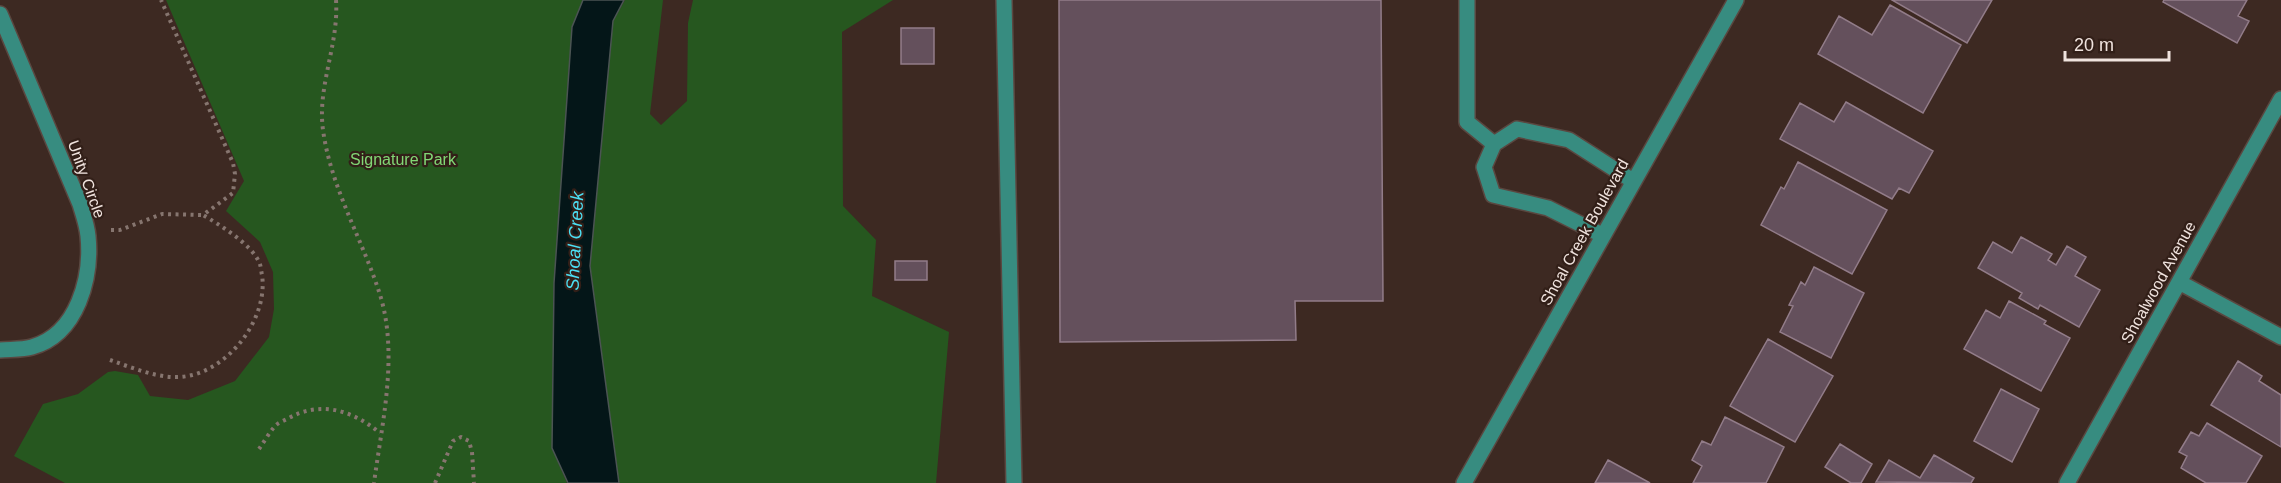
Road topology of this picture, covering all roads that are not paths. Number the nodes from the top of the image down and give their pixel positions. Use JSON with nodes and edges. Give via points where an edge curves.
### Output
{"nodes":[{"id":1,"x":1004,"y":0,"type":"edge"},
{"id":2,"x":1467,"y":0,"type":"edge"},
{"id":3,"x":1736,"y":0,"type":"edge"},
{"id":4,"x":0,"y":14,"type":"edge"},
{"id":5,"x":2281,"y":99,"type":"edge"},
{"id":6,"x":1494,"y":144,"type":"junction"},
{"id":7,"x":1633,"y":181,"type":"junction"},
{"id":8,"x":1602,"y":236,"type":"junction"},
{"id":9,"x":2179,"y":282,"type":"junction"},
{"id":10,"x":2281,"y":337,"type":"edge"},
{"id":11,"x":0,"y":350,"type":"edge"},
{"id":12,"x":1014,"y":483,"type":"edge"},
{"id":13,"x":1464,"y":483,"type":"edge"},
{"id":14,"x":2067,"y":483,"type":"edge"}],
"edges":[{"from":1,"to":12,"type":"street"},
{"from":2,"to":6,"type":"street","via":[[1467,122]]},
{"from":3,"to":7,"type":"street","name":"Shoal Creek Boulevard"},
{"from":4,"to":11,"type":"street","name":"Unity Circle","via":[[71,183],[87,231],[88,261],[75,313],[61,331],[33,347]]},
{"from":5,"to":9,"type":"street","name":"Shoalwood Avenue"},
{"from":6,"to":7,"type":"street","via":[[1517,129],[1569,140]]},
{"from":6,"to":8,"type":"street","via":[[1484,167],[1493,195],[1548,208]]},
{"from":7,"to":8,"type":"street","name":"Shoal Creek Boulevard"},
{"from":8,"to":13,"type":"street","name":"Shoal Creek Boulevard"},
{"from":9,"to":10,"type":"street"},
{"from":9,"to":14,"type":"street","name":"Shoalwood Avenue"}]}
